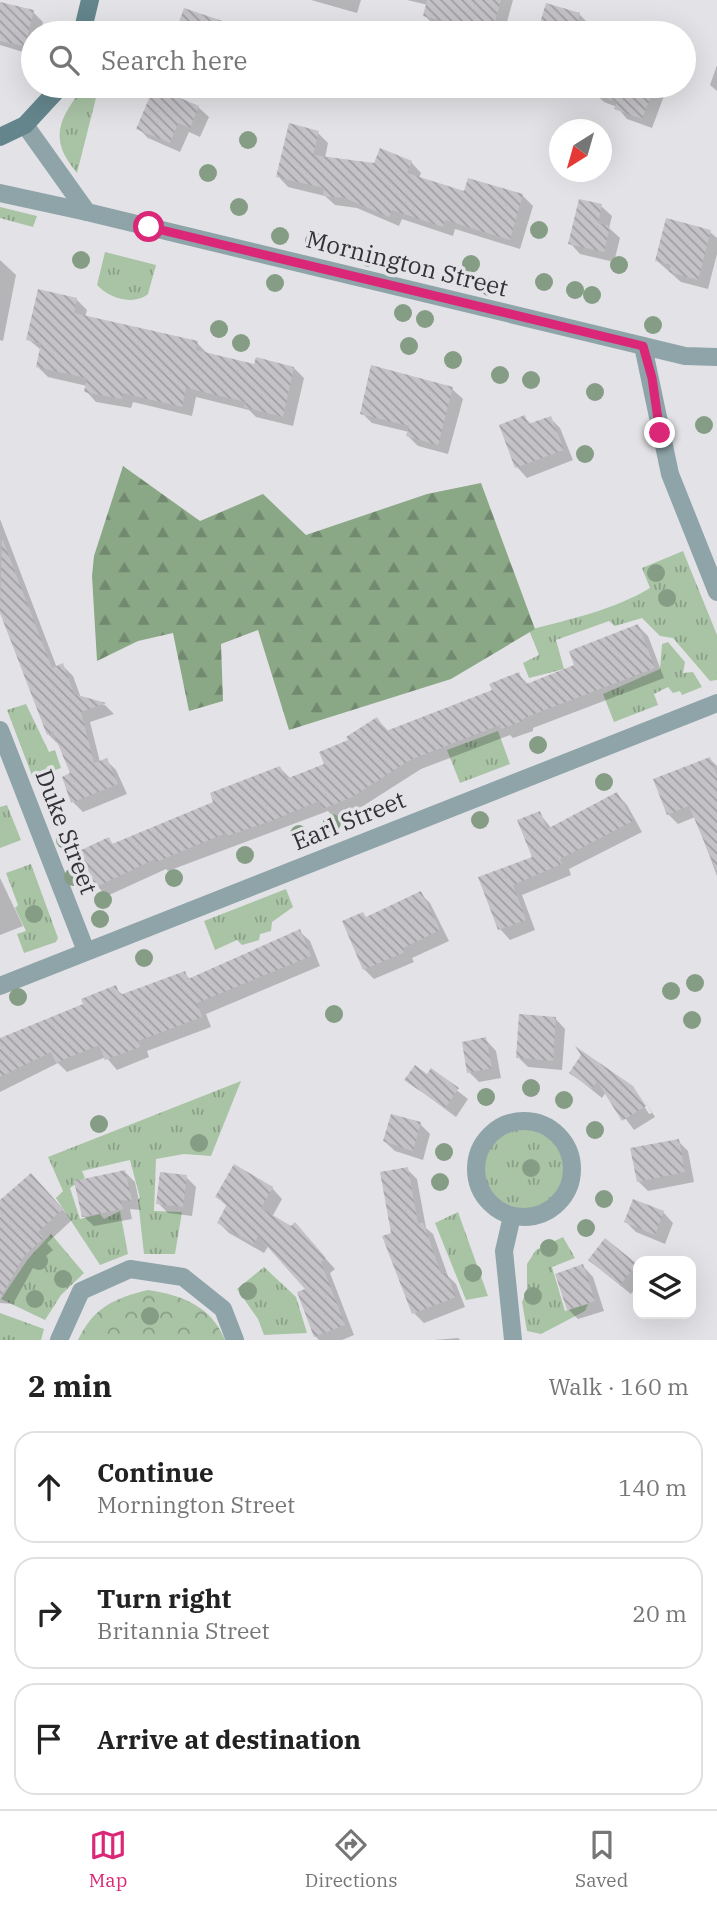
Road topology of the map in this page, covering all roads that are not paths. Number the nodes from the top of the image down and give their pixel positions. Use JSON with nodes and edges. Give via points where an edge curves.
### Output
{"nodes":[{"id":1,"x":90,"y":0,"type":"edge"},
{"id":2,"x":85,"y":21,"type":"edge"},
{"id":3,"x":50,"y":98,"type":"edge"},
{"id":4,"x":25,"y":125,"type":"junction"},
{"id":5,"x":0,"y":137,"type":"edge"},
{"id":6,"x":0,"y":193,"type":"edge"},
{"id":7,"x":87,"y":212,"type":"junction"},
{"id":8,"x":643,"y":346,"type":"junction"},
{"id":9,"x":717,"y":357,"type":"edge"},
{"id":10,"x":717,"y":592,"type":"edge"},
{"id":11,"x":717,"y":703,"type":"edge"},
{"id":12,"x":0,"y":730,"type":"edge"},
{"id":13,"x":86,"y":951,"type":"junction"},
{"id":14,"x":0,"y":986,"type":"edge"},
{"id":15,"x":512,"y":1216,"type":"junction"},
{"id":16,"x":59,"y":1340,"type":"edge"},
{"id":17,"x":235,"y":1340,"type":"edge"},
{"id":18,"x":513,"y":1340,"type":"edge"}],
"edges":[{"from":1,"to":2,"type":"main road"},
{"from":3,"to":4,"type":"main road"},
{"from":4,"to":5,"type":"main road"},
{"from":4,"to":7,"type":"street"},
{"from":6,"to":7,"type":"street","name":"Mornington Street"},
{"from":7,"to":8,"type":"street","name":"Mornington Street"},
{"from":8,"to":9,"type":"street","name":"Mornington Street","via":[[685,356]]},
{"from":8,"to":10,"type":"street","via":[[670,474]]},
{"from":11,"to":13,"type":"street","name":"Earl Street"},
{"from":12,"to":13,"type":"street","name":"Duke Street"},
{"from":13,"to":14,"type":"street","name":"Earl Street"},
{"from":15,"to":15,"type":"street","via":[[545,1212],[567,1191],[570,1153],[562,1138],[538,1122],[514,1121],[498,1127],[482,1143],[476,1159],[477,1183],[485,1198]]},
{"from":15,"to":18,"type":"street","via":[[504,1251]]},
{"from":16,"to":17,"type":"street","via":[[81,1291],[130,1269],[183,1277],[223,1309]]}]}
